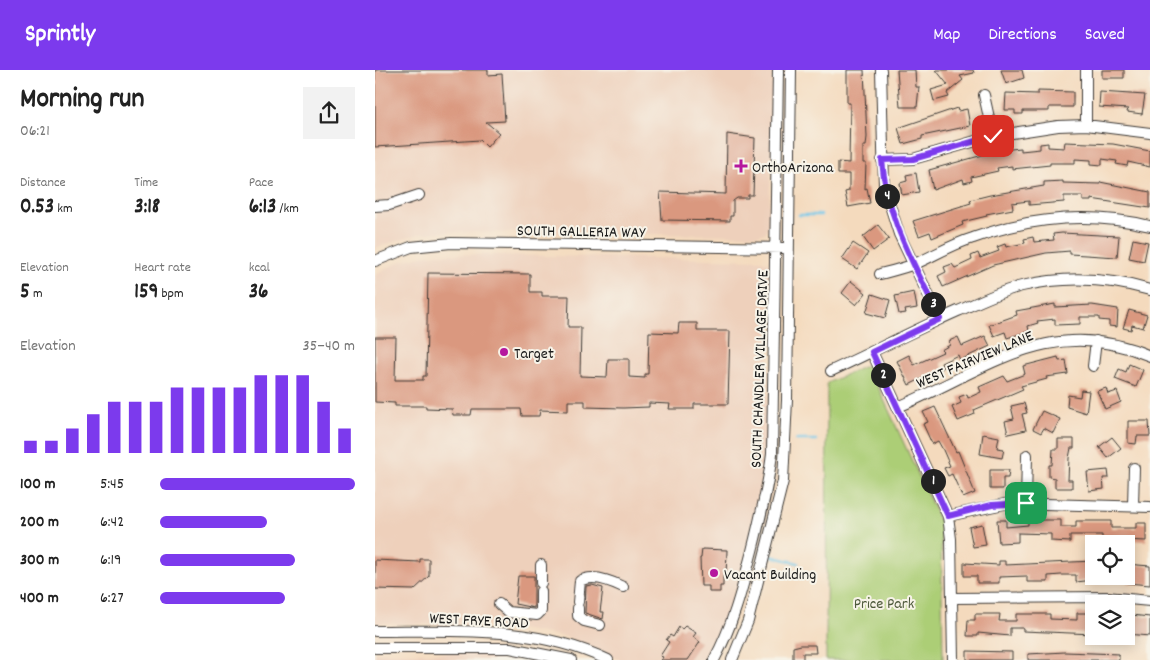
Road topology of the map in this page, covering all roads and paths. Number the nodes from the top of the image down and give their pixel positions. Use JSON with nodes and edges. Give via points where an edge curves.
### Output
{"nodes":[{"id":1,"x":778,"y":70,"type":"edge"},
{"id":2,"x":791,"y":70,"type":"edge"},
{"id":3,"x":881,"y":70,"type":"edge"},
{"id":4,"x":1086,"y":70,"type":"edge"},
{"id":5,"x":984,"y":95,"type":"dead end"},
{"id":6,"x":1086,"y":126,"type":"junction"},
{"id":7,"x":1150,"y":133,"type":"edge"},
{"id":8,"x":993,"y":136,"type":"junction"},
{"id":9,"x":882,"y":160,"type":"junction"},
{"id":10,"x":419,"y":195,"type":"dead end"},
{"id":11,"x":375,"y":206,"type":"edge"},
{"id":12,"x":1150,"y":226,"type":"edge"},
{"id":13,"x":777,"y":248,"type":"junction"},
{"id":14,"x":790,"y":248,"type":"junction"},
{"id":15,"x":375,"y":261,"type":"edge"},
{"id":16,"x":915,"y":264,"type":"junction"},
{"id":17,"x":880,"y":274,"type":"dead end"},
{"id":18,"x":1150,"y":290,"type":"edge"},
{"id":19,"x":940,"y":319,"type":"junction"},
{"id":20,"x":1096,"y":341,"type":"junction"},
{"id":21,"x":872,"y":352,"type":"junction"},
{"id":22,"x":1150,"y":356,"type":"edge"},
{"id":23,"x":1093,"y":366,"type":"dead end"},
{"id":24,"x":831,"y":371,"type":"dead end"},
{"id":25,"x":898,"y":407,"type":"junction"},
{"id":26,"x":1027,"y":455,"type":"dead end"},
{"id":27,"x":1134,"y":468,"type":"dead end"},
{"id":28,"x":1026,"y":503,"type":"junction"},
{"id":29,"x":1133,"y":506,"type":"junction"},
{"id":30,"x":1150,"y":507,"type":"edge"},
{"id":31,"x":948,"y":516,"type":"junction"},
{"id":32,"x":541,"y":565,"type":"dead end"},
{"id":33,"x":623,"y":587,"type":"dead end"},
{"id":34,"x":952,"y":598,"type":"junction"},
{"id":35,"x":1150,"y":601,"type":"edge"},
{"id":36,"x":499,"y":604,"type":"dead end"},
{"id":37,"x":600,"y":625,"type":"dead end"},
{"id":38,"x":375,"y":631,"type":"edge"},
{"id":39,"x":375,"y":648,"type":"edge"},
{"id":40,"x":571,"y":660,"type":"edge"},
{"id":41,"x":608,"y":660,"type":"edge"},
{"id":42,"x":714,"y":660,"type":"edge"},
{"id":43,"x":732,"y":660,"type":"edge"},
{"id":44,"x":953,"y":660,"type":"edge"}],
"edges":[{"from":1,"to":13,"type":"street","name":"SOUTH CHANDLER VILLAGE DRIVE"},
{"from":2,"to":14,"type":"street","name":"SOUTH CHANDLER VILLAGE DRIVE"},
{"from":3,"to":9,"type":"street"},
{"from":4,"to":6,"type":"street"},
{"from":5,"to":8,"type":"street"},
{"from":6,"to":7,"type":"street"},
{"from":6,"to":8,"type":"street"},
{"from":8,"to":9,"type":"street","via":[[913,159]]},
{"from":9,"to":16,"type":"street","via":[[890,208]]},
{"from":10,"to":11,"type":"street"},
{"from":12,"to":16,"type":"street","via":[[1124,220],[1072,218],[1015,224],[971,238]]},
{"from":13,"to":14,"type":"street","name":"SOUTH GALLERIA WAY"},
{"from":13,"to":15,"type":"street","name":"SOUTH GALLERIA WAY","via":[[451,243],[411,247]]},
{"from":13,"to":42,"type":"street","name":"SOUTH CHANDLER VILLAGE DRIVE","via":[[774,426],[769,480],[739,602]]},
{"from":14,"to":43,"type":"street","name":"SOUTH CHANDLER VILLAGE DRIVE","via":[[783,481],[748,621]]},
{"from":16,"to":17,"type":"street"},
{"from":16,"to":19,"type":"street"},
{"from":18,"to":19,"type":"street","via":[[1094,280],[1058,280],[1021,286]]},
{"from":19,"to":21,"type":"street"},
{"from":20,"to":22,"type":"street","name":"WEST FAIRVIEW LANE","via":[[1117,344]]},
{"from":20,"to":23,"type":"street"},
{"from":20,"to":25,"type":"street","name":"WEST FAIRVIEW LANE","via":[[1068,340],[1021,350]]},
{"from":21,"to":24,"type":"street"},
{"from":21,"to":25,"type":"street"},
{"from":25,"to":31,"type":"street"},
{"from":26,"to":28,"type":"street"},
{"from":27,"to":29,"type":"street"},
{"from":28,"to":29,"type":"street"},
{"from":28,"to":31,"type":"street","via":[[992,505]]},
{"from":29,"to":30,"type":"street"},
{"from":31,"to":34,"type":"street"},
{"from":32,"to":36,"type":"street","via":[[541,611],[537,615],[508,612]]},
{"from":33,"to":37,"type":"street","via":[[611,581],[585,578],[580,581],[578,616]]},
{"from":34,"to":35,"type":"street","via":[[1107,597]]},
{"from":34,"to":44,"type":"street"},
{"from":38,"to":41,"type":"street","name":"WEST FRYE ROAD","via":[[520,634],[564,643]]},
{"from":39,"to":40,"type":"street","name":"WEST FRYE ROAD","via":[[510,648]]}]}
